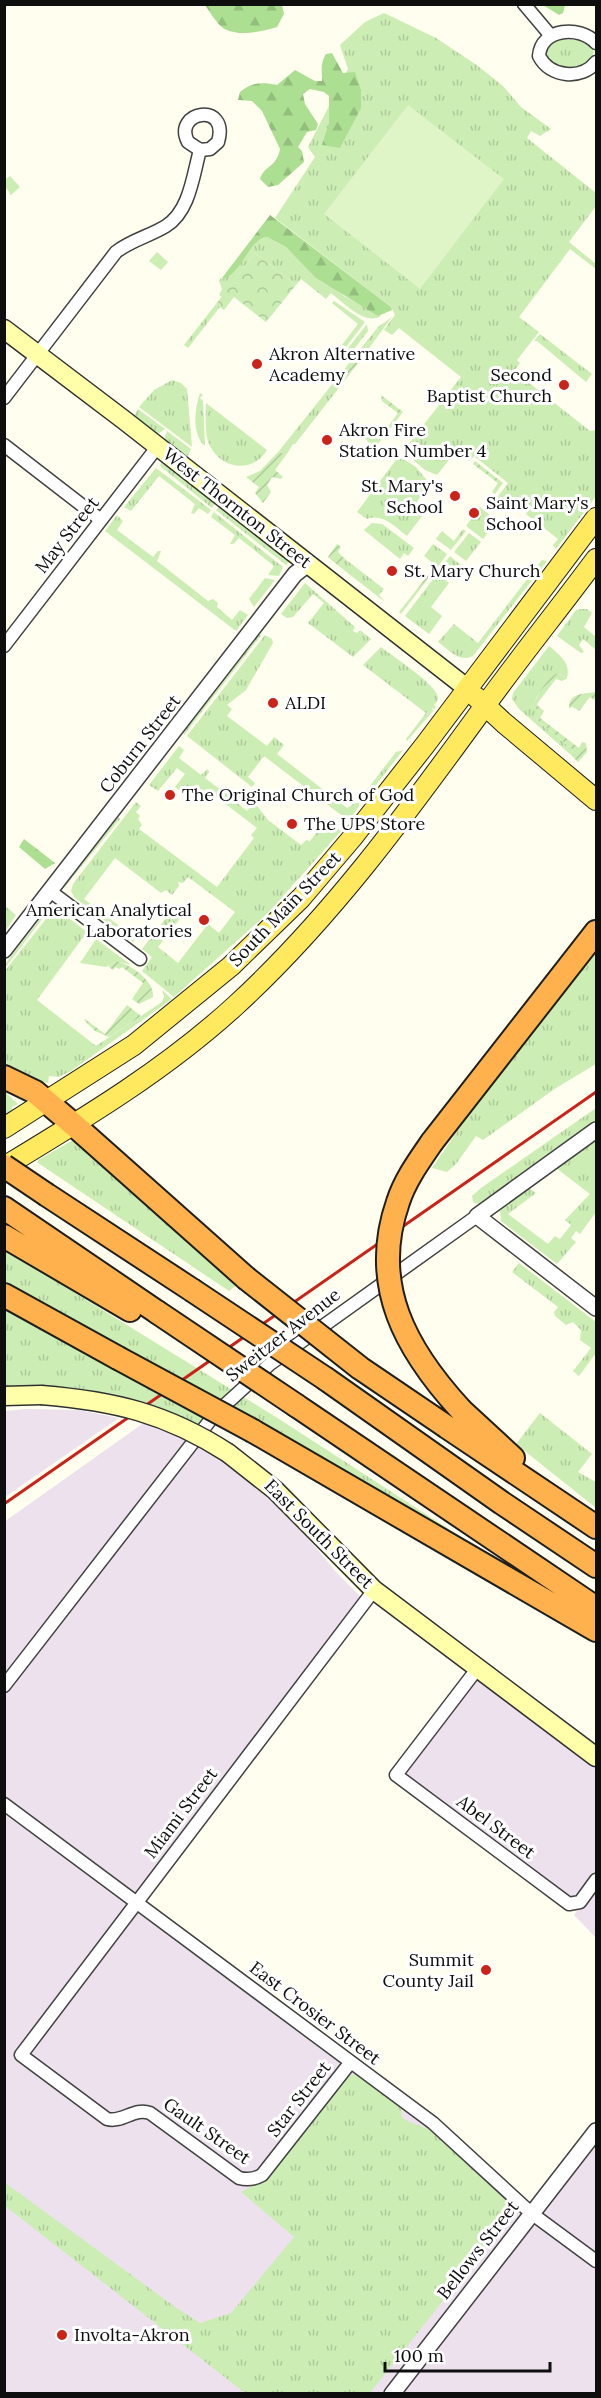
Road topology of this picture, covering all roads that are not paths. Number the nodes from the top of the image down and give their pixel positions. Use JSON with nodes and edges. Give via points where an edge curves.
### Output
{"nodes":[{"id":1,"x":524,"y":4,"type":"edge"},
{"id":2,"x":551,"y":36,"type":"junction"},
{"id":3,"x":597,"y":43,"type":"edge"},
{"id":4,"x":597,"y":62,"type":"edge"},
{"id":5,"x":200,"y":150,"type":"dead end"},
{"id":6,"x":4,"y":329,"type":"edge"},
{"id":7,"x":38,"y":355,"type":"junction"},
{"id":8,"x":4,"y":398,"type":"edge"},
{"id":9,"x":4,"y":446,"type":"edge"},
{"id":10,"x":158,"y":446,"type":"junction"},
{"id":11,"x":597,"y":518,"type":"edge"},
{"id":12,"x":101,"y":520,"type":"junction"},
{"id":13,"x":597,"y":524,"type":"edge"},
{"id":14,"x":580,"y":539,"type":"junction"},
{"id":15,"x":597,"y":560,"type":"edge"},
{"id":16,"x":308,"y":564,"type":"junction"},
{"id":17,"x":4,"y":646,"type":"edge"},
{"id":18,"x":468,"y":689,"type":"junction"},
{"id":19,"x":486,"y":705,"type":"junction"},
{"id":20,"x":597,"y":800,"type":"edge"},
{"id":21,"x":50,"y":891,"type":"junction"},
{"id":22,"x":597,"y":932,"type":"edge"},
{"id":23,"x":4,"y":950,"type":"edge"},
{"id":24,"x":140,"y":959,"type":"dead end"},
{"id":25,"x":4,"y":1077,"type":"edge"},
{"id":26,"x":46,"y":1102,"type":"junction"},
{"id":27,"x":74,"y":1125,"type":"junction"},
{"id":28,"x":4,"y":1128,"type":"edge"},
{"id":29,"x":597,"y":1130,"type":"edge"},
{"id":30,"x":4,"y":1167,"type":"edge"},
{"id":31,"x":10,"y":1212,"type":"edge"},
{"id":32,"x":477,"y":1215,"type":"junction"},
{"id":33,"x":4,"y":1236,"type":"edge"},
{"id":34,"x":4,"y":1295,"type":"edge"},
{"id":35,"x":597,"y":1308,"type":"edge"},
{"id":36,"x":154,"y":1318,"type":"junction"},
{"id":37,"x":4,"y":1396,"type":"edge"},
{"id":38,"x":597,"y":1525,"type":"edge"},
{"id":39,"x":597,"y":1566,"type":"edge"},
{"id":40,"x":374,"y":1590,"type":"junction"},
{"id":41,"x":588,"y":1603,"type":"edge"},
{"id":42,"x":597,"y":1630,"type":"edge"},
{"id":43,"x":477,"y":1669,"type":"junction"},
{"id":44,"x":4,"y":1686,"type":"edge"},
{"id":45,"x":597,"y":1757,"type":"edge"},
{"id":46,"x":4,"y":1804,"type":"edge"},
{"id":47,"x":597,"y":1880,"type":"edge"},
{"id":48,"x":136,"y":1902,"type":"junction"},
{"id":49,"x":24,"y":2057,"type":"joint"},
{"id":50,"x":350,"y":2063,"type":"junction"},
{"id":51,"x":597,"y":2131,"type":"edge"},
{"id":52,"x":249,"y":2179,"type":"joint"},
{"id":53,"x":531,"y":2213,"type":"junction"},
{"id":54,"x":597,"y":2261,"type":"edge"},
{"id":55,"x":392,"y":2394,"type":"edge"}],
"edges":[{"from":1,"to":2,"type":"street"},
{"from":2,"to":3,"type":"street","via":[[579,33]]},
{"from":2,"to":4,"type":"street","via":[[539,50],[539,57],[548,68],[580,74]]},
{"from":5,"to":7,"type":"street","via":[[179,214],[166,226],[116,252]]},
{"from":6,"to":7,"type":"main road","name":"West Thornton Street"},
{"from":7,"to":8,"type":"street"},
{"from":7,"to":10,"type":"main road","name":"West Thornton Street"},
{"from":9,"to":12,"type":"street"},
{"from":10,"to":12,"type":"street","name":"May Street"},
{"from":10,"to":16,"type":"main road","name":"West Thornton Street"},
{"from":11,"to":14,"type":"main road","name":"South Main Street"},
{"from":12,"to":17,"type":"street","name":"May Street"},
{"from":13,"to":14,"type":"main road"},
{"from":14,"to":18,"type":"main road","name":"South Main Street"},
{"from":15,"to":19,"type":"main road","name":"South Main Street"},
{"from":16,"to":18,"type":"main road","name":"West Thornton Street"},
{"from":16,"to":21,"type":"street","name":"Coburn Street","via":[[296,574]]},
{"from":18,"to":19,"type":"main road"},
{"from":18,"to":26,"type":"main road","name":"South Main Street","via":[[329,866],[261,938],[134,1045]]},
{"from":19,"to":20,"type":"main road"},
{"from":19,"to":27,"type":"main road","name":"South Main Street","via":[[372,859],[282,959],[188,1046]]},
{"from":21,"to":23,"type":"street","name":"Coburn Street"},
{"from":21,"to":24,"type":"street"},
{"from":22,"to":38,"type":"highway","bridge":true,"via":[[432,1142],[398,1203],[389,1249],[389,1288],[394,1306],[413,1349],[437,1383],[498,1446]]},
{"from":25,"to":26,"type":"highway"},
{"from":26,"to":27,"type":"highway"},
{"from":26,"to":28,"type":"main road","name":"South Main Street"},
{"from":27,"to":30,"type":"main road","name":"South Main Street"},
{"from":27,"to":38,"type":"highway","bridge":true,"via":[[246,1278],[352,1361]]},
{"from":29,"to":32,"type":"street","name":"Sweitzer Avenue"},
{"from":30,"to":39,"type":"highway","bridge":true,"via":[[326,1379]]},
{"from":31,"to":36,"type":"highway"},
{"from":32,"to":35,"type":"street"},
{"from":32,"to":44,"type":"street","name":"Sweitzer Avenue","via":[[270,1364],[215,1414]]},
{"from":33,"to":36,"type":"highway"},
{"from":34,"to":42,"type":"highway","bridge":true,"via":[[253,1431]]},
{"from":36,"to":41,"type":"highway","via":[[355,1446]]},
{"from":37,"to":40,"type":"main road","name":"East South Street","bridge":true,"via":[[98,1401],[130,1408],[192,1432],[275,1490]]},
{"from":40,"to":43,"type":"main road","name":"East South Street"},
{"from":40,"to":48,"type":"street","name":"Miami Street"},
{"from":43,"to":45,"type":"main road","name":"East South Street"},
{"from":43,"to":47,"type":"street","name":"Abel Street","via":[[396,1775],[569,1904],[580,1902]]},
{"from":46,"to":48,"type":"street","name":"East Crosier Street"},
{"from":48,"to":49,"type":"street","name":"Miami Street","via":[[41,2026],[21,2055]]},
{"from":48,"to":50,"type":"street","name":"East Crosier Street"},
{"from":49,"to":52,"type":"street","name":"Gault Street","via":[[107,2119],[114,2121],[138,2111],[150,2113],[239,2178]]},
{"from":50,"to":52,"type":"street","name":"Star Street","via":[[262,2175]]},
{"from":50,"to":53,"type":"street","name":"East Crosier Street","via":[[433,2123]]},
{"from":51,"to":53,"type":"street","name":"Bellows Street"},
{"from":53,"to":54,"type":"street","name":"East Crosier Street"},
{"from":53,"to":55,"type":"street","name":"Bellows Street"}]}
